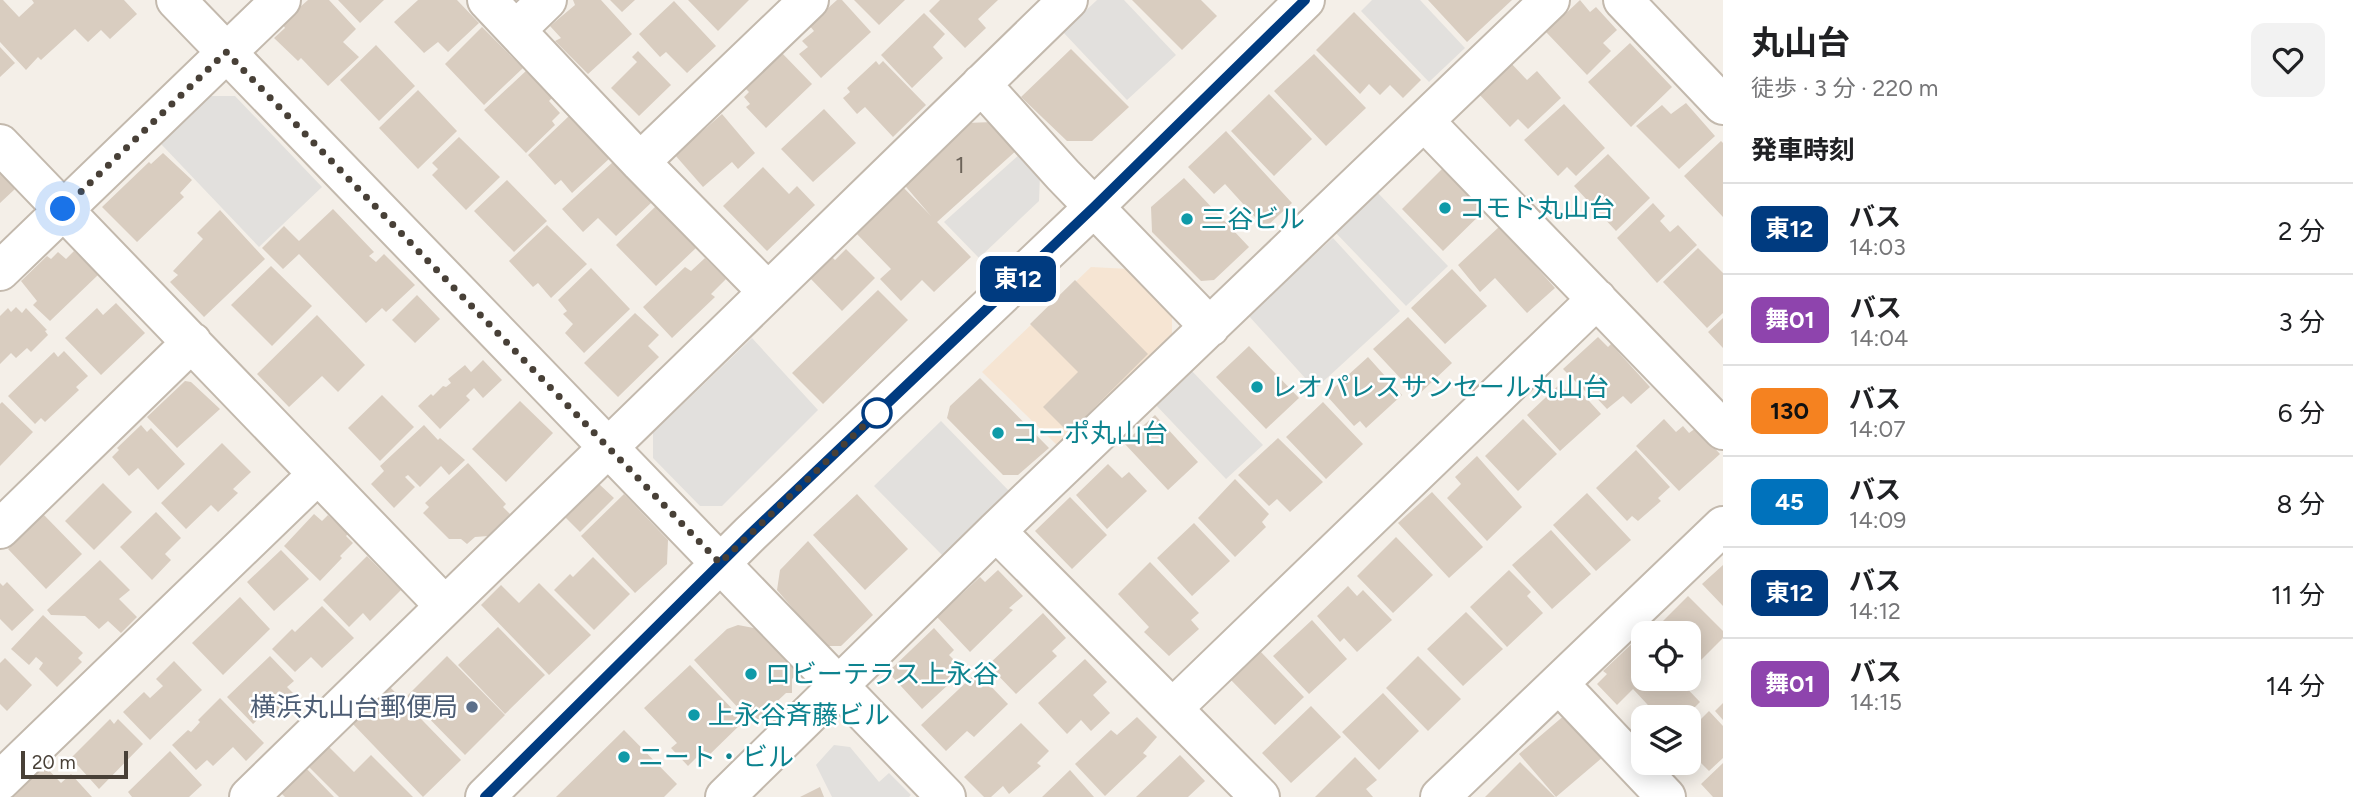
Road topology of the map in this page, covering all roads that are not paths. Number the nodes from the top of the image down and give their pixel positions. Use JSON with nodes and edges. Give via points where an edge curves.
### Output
{"nodes":[{"id":1,"x":176,"y":0,"type":"edge"},
{"id":2,"x":281,"y":0,"type":"edge"},
{"id":3,"x":487,"y":0,"type":"edge"},
{"id":4,"x":547,"y":0,"type":"edge"},
{"id":5,"x":809,"y":0,"type":"edge"},
{"id":6,"x":1068,"y":0,"type":"edge"},
{"id":7,"x":1305,"y":0,"type":"edge"},
{"id":8,"x":1550,"y":0,"type":"edge"},
{"id":9,"x":1623,"y":0,"type":"edge"},
{"id":10,"x":516,"y":30,"type":"junction"},
{"id":11,"x":226,"y":52,"type":"junction"},
{"id":12,"x":981,"y":84,"type":"junction"},
{"id":13,"x":1723,"y":105,"type":"edge"},
{"id":14,"x":1425,"y":122,"type":"junction"},
{"id":15,"x":0,"y":144,"type":"edge"},
{"id":16,"x":640,"y":162,"type":"junction"},
{"id":17,"x":1094,"y":207,"type":"junction"},
{"id":18,"x":63,"y":209,"type":"junction"},
{"id":19,"x":0,"y":271,"type":"edge"},
{"id":20,"x":768,"y":292,"type":"junction"},
{"id":21,"x":1597,"y":299,"type":"junction"},
{"id":22,"x":1210,"y":327,"type":"junction"},
{"id":23,"x":192,"y":342,"type":"junction"},
{"id":24,"x":1723,"y":430,"type":"edge"},
{"id":25,"x":608,"y":448,"type":"junction"},
{"id":26,"x":318,"y":474,"type":"junction"},
{"id":27,"x":1723,"y":526,"type":"edge"},
{"id":28,"x":0,"y":529,"type":"edge"},
{"id":29,"x":996,"y":531,"type":"junction"},
{"id":30,"x":720,"y":563,"type":"junction"},
{"id":31,"x":445,"y":606,"type":"junction"},
{"id":32,"x":1559,"y":684,"type":"junction"},
{"id":33,"x":838,"y":686,"type":"junction"},
{"id":34,"x":1173,"y":708,"type":"junction"},
{"id":35,"x":0,"y":781,"type":"edge"},
{"id":36,"x":249,"y":797,"type":"edge"},
{"id":37,"x":485,"y":797,"type":"edge"},
{"id":38,"x":725,"y":797,"type":"edge"},
{"id":39,"x":946,"y":797,"type":"edge"},
{"id":40,"x":1260,"y":797,"type":"edge"},
{"id":41,"x":1440,"y":797,"type":"edge"},
{"id":42,"x":1666,"y":797,"type":"edge"}],
"edges":[{"from":1,"to":11,"type":"street"},
{"from":2,"to":11,"type":"street"},
{"from":3,"to":10,"type":"street"},
{"from":4,"to":10,"type":"street"},
{"from":5,"to":16,"type":"street"},
{"from":6,"to":12,"type":"street"},
{"from":7,"to":17,"type":"street"},
{"from":8,"to":14,"type":"street"},
{"from":9,"to":13,"type":"street"},
{"from":10,"to":16,"type":"street"},
{"from":11,"to":18,"type":"street"},
{"from":11,"to":25,"type":"street"},
{"from":12,"to":17,"type":"street"},
{"from":12,"to":20,"type":"street"},
{"from":14,"to":21,"type":"street"},
{"from":14,"to":22,"type":"street"},
{"from":15,"to":18,"type":"street"},
{"from":16,"to":20,"type":"street"},
{"from":17,"to":22,"type":"street"},
{"from":17,"to":30,"type":"street"},
{"from":18,"to":19,"type":"street"},
{"from":18,"to":23,"type":"street"},
{"from":20,"to":25,"type":"street"},
{"from":21,"to":24,"type":"street"},
{"from":21,"to":34,"type":"street"},
{"from":22,"to":29,"type":"street"},
{"from":23,"to":26,"type":"street"},
{"from":23,"to":28,"type":"street"},
{"from":25,"to":30,"type":"street"},
{"from":25,"to":31,"type":"street"},
{"from":26,"to":31,"type":"street"},
{"from":26,"to":35,"type":"street"},
{"from":27,"to":32,"type":"street"},
{"from":29,"to":33,"type":"street"},
{"from":29,"to":34,"type":"street"},
{"from":30,"to":33,"type":"street"},
{"from":30,"to":37,"type":"street"},
{"from":31,"to":36,"type":"street"},
{"from":32,"to":41,"type":"street"},
{"from":32,"to":42,"type":"street"},
{"from":33,"to":38,"type":"street"},
{"from":33,"to":39,"type":"street"},
{"from":34,"to":40,"type":"street"}]}
